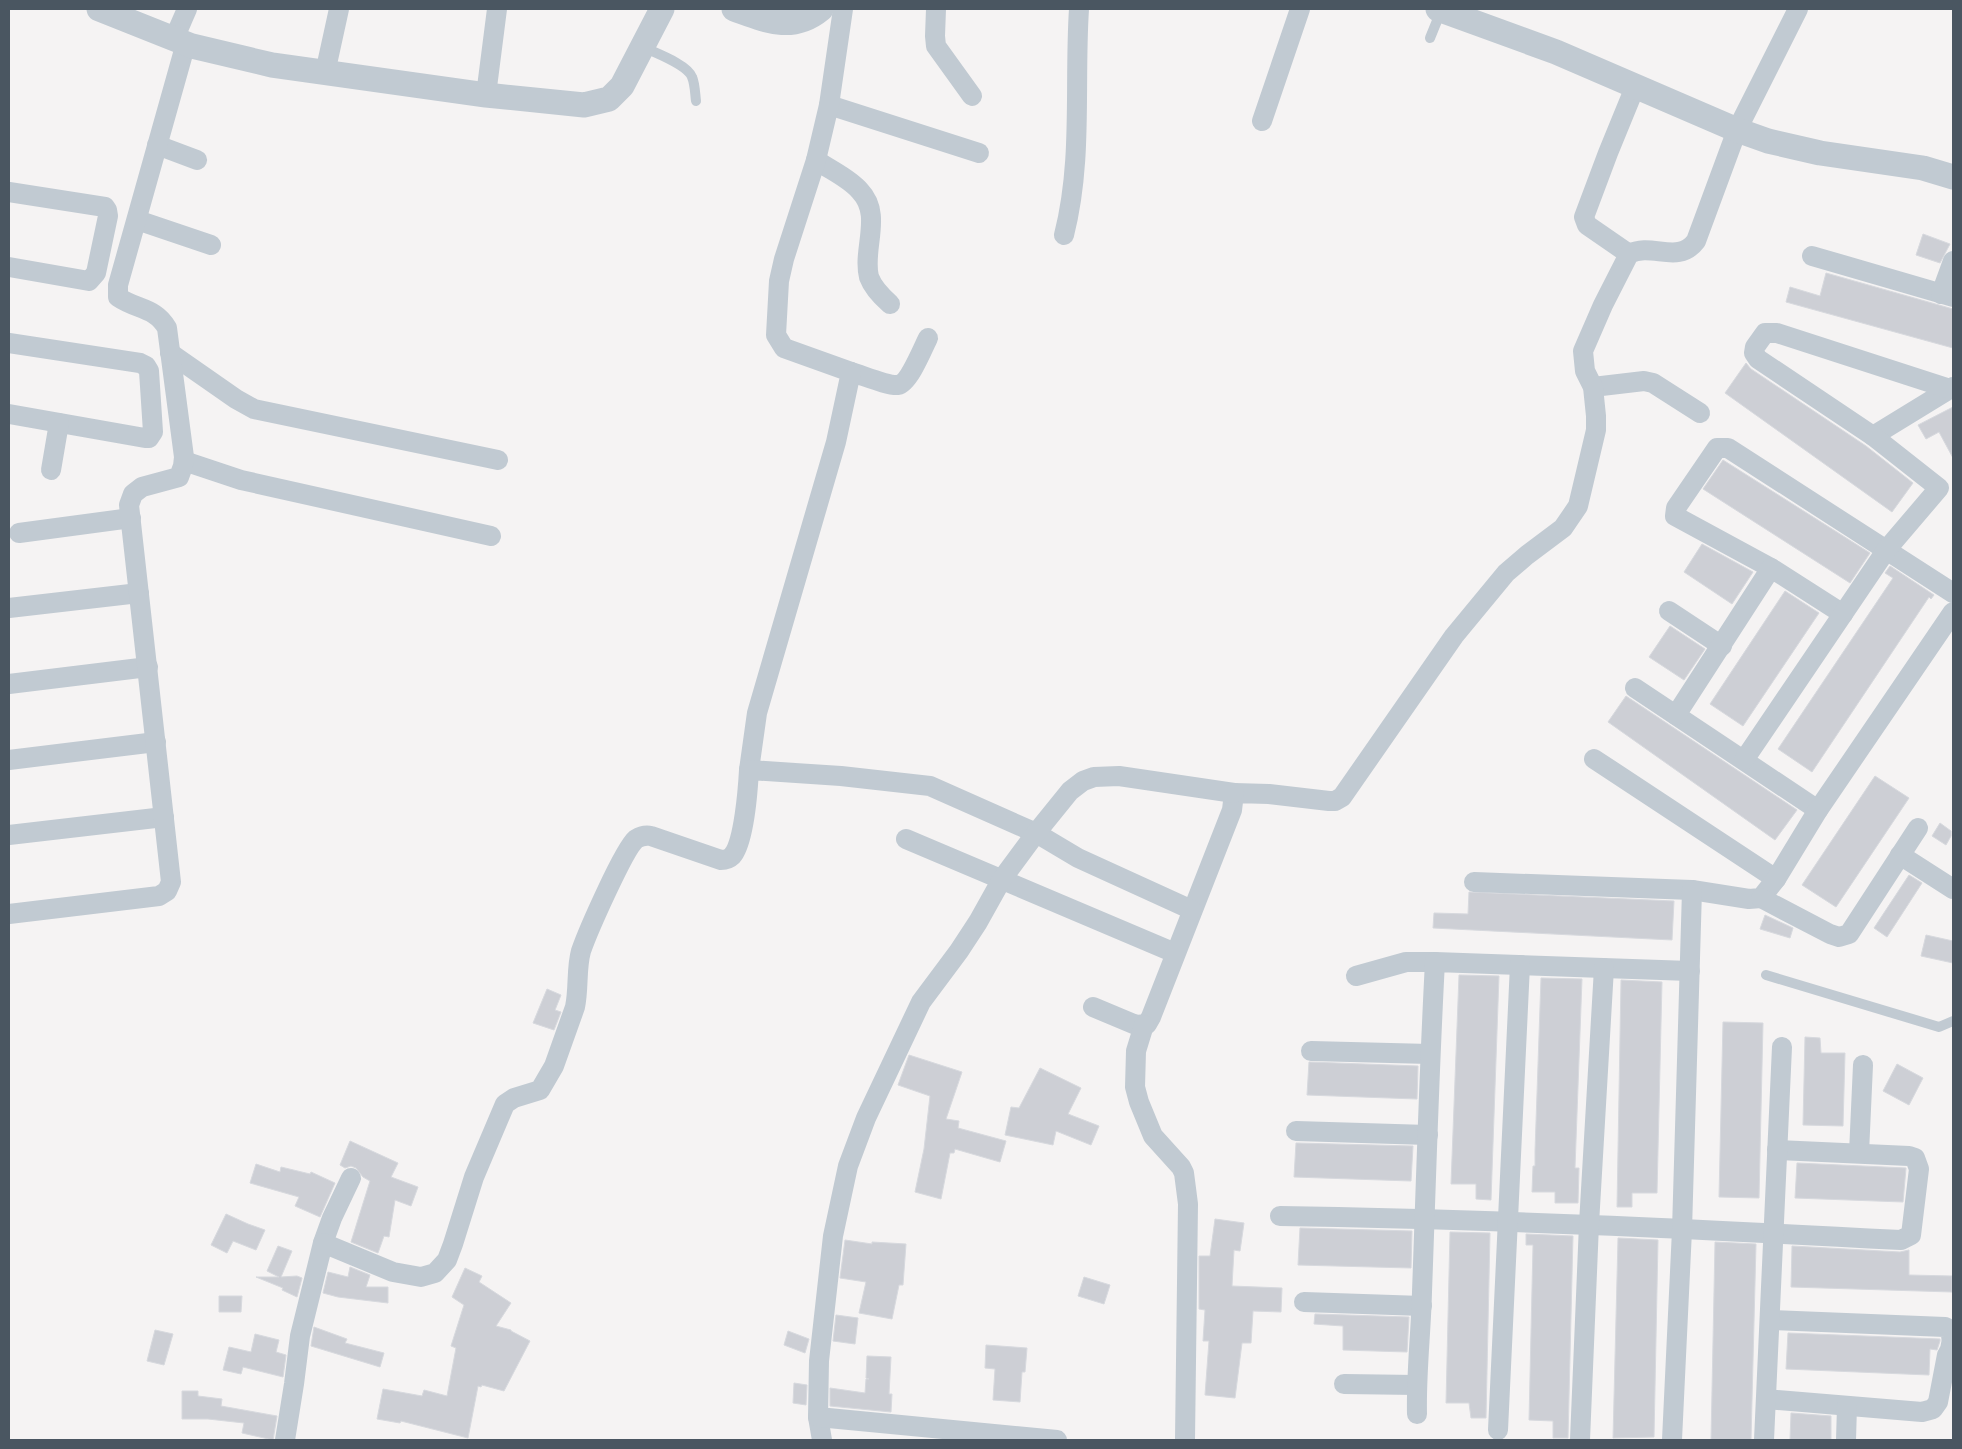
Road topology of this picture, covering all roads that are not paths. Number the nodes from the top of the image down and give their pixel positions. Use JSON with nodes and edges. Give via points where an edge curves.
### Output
{"nodes":[{"id":1,"x":99,"y":9,"type":"edge"},
{"id":2,"x":187,"y":9,"type":"edge"},
{"id":3,"x":339,"y":9,"type":"edge"},
{"id":4,"x":497,"y":9,"type":"edge"},
{"id":5,"x":662,"y":9,"type":"edge"},
{"id":6,"x":734,"y":9,"type":"edge"},
{"id":7,"x":821,"y":9,"type":"edge"},
{"id":8,"x":842,"y":9,"type":"edge"},
{"id":9,"x":936,"y":9,"type":"edge"},
{"id":10,"x":1079,"y":9,"type":"edge"},
{"id":11,"x":1300,"y":9,"type":"edge"},
{"id":12,"x":1798,"y":9,"type":"edge"},
{"id":13,"x":1453,"y":10,"type":"edge"},
{"id":14,"x":1430,"y":38,"type":"dead end"},
{"id":15,"x":180,"y":41,"type":"junction"},
{"id":16,"x":642,"y":47,"type":"junction"},
{"id":17,"x":325,"y":72,"type":"junction"},
{"id":18,"x":1635,"y":87,"type":"junction"},
{"id":19,"x":486,"y":95,"type":"junction"},
{"id":20,"x":972,"y":96,"type":"dead end"},
{"id":21,"x":696,"y":101,"type":"dead end"},
{"id":22,"x":828,"y":105,"type":"junction"},
{"id":23,"x":1262,"y":121,"type":"dead end"},
{"id":24,"x":1737,"y":130,"type":"junction"},
{"id":25,"x":157,"y":146,"type":"junction"},
{"id":26,"x":979,"y":153,"type":"dead end"},
{"id":27,"x":197,"y":160,"type":"dead end"},
{"id":28,"x":816,"y":160,"type":"junction"},
{"id":29,"x":1953,"y":176,"type":"edge"},
{"id":30,"x":9,"y":192,"type":"edge"},
{"id":31,"x":136,"y":220,"type":"junction"},
{"id":32,"x":1064,"y":235,"type":"dead end"},
{"id":33,"x":211,"y":245,"type":"dead end"},
{"id":34,"x":1629,"y":254,"type":"junction"},
{"id":35,"x":1812,"y":256,"type":"dead end"},
{"id":36,"x":1953,"y":261,"type":"edge"},
{"id":37,"x":9,"y":267,"type":"edge"},
{"id":38,"x":1947,"y":296,"type":"edge"},
{"id":39,"x":890,"y":304,"type":"dead end"},
{"id":40,"x":928,"y":338,"type":"dead end"},
{"id":41,"x":9,"y":343,"type":"edge"},
{"id":42,"x":170,"y":353,"type":"junction"},
{"id":43,"x":851,"y":372,"type":"junction"},
{"id":44,"x":1594,"y":387,"type":"junction"},
{"id":45,"x":1952,"y":388,"type":"edge"},
{"id":46,"x":1700,"y":413,"type":"dead end"},
{"id":47,"x":9,"y":414,"type":"edge"},
{"id":48,"x":59,"y":423,"type":"junction"},
{"id":49,"x":1873,"y":436,"type":"junction"},
{"id":50,"x":498,"y":460,"type":"dead end"},
{"id":51,"x":184,"y":461,"type":"junction"},
{"id":52,"x":51,"y":470,"type":"dead end"},
{"id":53,"x":1946,"y":484,"type":"edge"},
{"id":54,"x":131,"y":518,"type":"junction"},
{"id":55,"x":19,"y":533,"type":"dead end"},
{"id":56,"x":491,"y":536,"type":"dead end"},
{"id":57,"x":1887,"y":549,"type":"junction"},
{"id":58,"x":1771,"y":568,"type":"junction"},
{"id":59,"x":139,"y":593,"type":"junction"},
{"id":60,"x":1953,"y":593,"type":"edge"},
{"id":61,"x":9,"y":608,"type":"edge"},
{"id":62,"x":1669,"y":611,"type":"dead end"},
{"id":63,"x":1953,"y":612,"type":"edge"},
{"id":64,"x":1843,"y":614,"type":"junction"},
{"id":65,"x":1722,"y":646,"type":"junction"},
{"id":66,"x":148,"y":667,"type":"junction"},
{"id":67,"x":9,"y":684,"type":"edge"},
{"id":68,"x":1635,"y":688,"type":"dead end"},
{"id":69,"x":1676,"y":715,"type":"junction"},
{"id":70,"x":156,"y":742,"type":"junction"},
{"id":71,"x":1594,"y":759,"type":"dead end"},
{"id":72,"x":9,"y":760,"type":"edge"},
{"id":73,"x":1744,"y":760,"type":"junction"},
{"id":74,"x":749,"y":770,"type":"junction"},
{"id":75,"x":1234,"y":793,"type":"junction"},
{"id":76,"x":1818,"y":810,"type":"junction"},
{"id":77,"x":164,"y":817,"type":"junction"},
{"id":78,"x":1918,"y":828,"type":"dead end"},
{"id":79,"x":1036,"y":832,"type":"junction"},
{"id":80,"x":9,"y":836,"type":"edge"},
{"id":81,"x":906,"y":839,"type":"dead end"},
{"id":82,"x":1900,"y":855,"type":"junction"},
{"id":83,"x":1002,"y":878,"type":"junction"},
{"id":84,"x":1776,"y":879,"type":"junction"},
{"id":85,"x":1474,"y":882,"type":"dead end"},
{"id":86,"x":1953,"y":889,"type":"edge"},
{"id":87,"x":1692,"y":890,"type":"junction"},
{"id":88,"x":1761,"y":898,"type":"junction"},
{"id":89,"x":1192,"y":910,"type":"junction"},
{"id":90,"x":9,"y":914,"type":"edge"},
{"id":91,"x":1175,"y":953,"type":"junction"},
{"id":92,"x":1435,"y":962,"type":"junction"},
{"id":93,"x":1520,"y":965,"type":"junction"},
{"id":94,"x":1604,"y":968,"type":"junction"},
{"id":95,"x":1690,"y":970,"type":"junction"},
{"id":96,"x":1766,"y":975,"type":"dead end"},
{"id":97,"x":1356,"y":976,"type":"dead end"},
{"id":98,"x":1093,"y":1007,"type":"dead end"},
{"id":99,"x":1953,"y":1021,"type":"edge"},
{"id":100,"x":1144,"y":1025,"type":"junction"},
{"id":101,"x":1782,"y":1046,"type":"dead end"},
{"id":102,"x":1311,"y":1050,"type":"dead end"},
{"id":103,"x":1430,"y":1054,"type":"junction"},
{"id":104,"x":1863,"y":1065,"type":"dead end"},
{"id":105,"x":1296,"y":1131,"type":"dead end"},
{"id":106,"x":1428,"y":1135,"type":"junction"},
{"id":107,"x":1777,"y":1150,"type":"junction"},
{"id":108,"x":1859,"y":1153,"type":"junction"},
{"id":109,"x":351,"y":1178,"type":"dead end"},
{"id":110,"x":1280,"y":1216,"type":"dead end"},
{"id":111,"x":1424,"y":1218,"type":"junction"},
{"id":112,"x":1507,"y":1221,"type":"junction"},
{"id":113,"x":1589,"y":1224,"type":"junction"},
{"id":114,"x":1682,"y":1230,"type":"junction"},
{"id":115,"x":1774,"y":1234,"type":"junction"},
{"id":116,"x":323,"y":1243,"type":"junction"},
{"id":117,"x":1304,"y":1302,"type":"dead end"},
{"id":118,"x":1422,"y":1306,"type":"junction"},
{"id":119,"x":1771,"y":1320,"type":"junction"},
{"id":120,"x":1344,"y":1384,"type":"dead end"},
{"id":121,"x":1416,"y":1385,"type":"junction"},
{"id":122,"x":1766,"y":1399,"type":"junction"},
{"id":123,"x":1847,"y":1406,"type":"junction"},
{"id":124,"x":1416,"y":1414,"type":"dead end"},
{"id":125,"x":818,"y":1417,"type":"junction"},
{"id":126,"x":1498,"y":1430,"type":"dead end"},
{"id":127,"x":285,"y":1440,"type":"edge"},
{"id":128,"x":822,"y":1440,"type":"edge"},
{"id":129,"x":1057,"y":1440,"type":"edge"},
{"id":130,"x":1185,"y":1440,"type":"edge"},
{"id":131,"x":1580,"y":1440,"type":"edge"},
{"id":132,"x":1672,"y":1440,"type":"edge"},
{"id":133,"x":1764,"y":1440,"type":"edge"},
{"id":134,"x":1846,"y":1440,"type":"edge"}],
"edges":[{"from":1,"to":15,"type":"street"},
{"from":2,"to":15,"type":"street"},
{"from":3,"to":17,"type":"street"},
{"from":4,"to":19,"type":"street"},
{"from":5,"to":16,"type":"street"},
{"from":6,"to":7,"type":"street","via":[[785,24],[806,18]]},
{"from":8,"to":22,"type":"street"},
{"from":9,"to":20,"type":"street","via":[[936,46]]},
{"from":10,"to":32,"type":"street","via":[[1076,164],[1072,206]]},
{"from":11,"to":23,"type":"street"},
{"from":12,"to":24,"type":"street"},
{"from":13,"to":14,"type":"lane"},
{"from":13,"to":18,"type":"street"},
{"from":15,"to":17,"type":"street","via":[[272,64]]},
{"from":15,"to":25,"type":"street"},
{"from":16,"to":19,"type":"street","via":[[622,86],[615,95],[601,102],[584,105]]},
{"from":16,"to":21,"type":"lane","via":[[690,73]]},
{"from":17,"to":19,"type":"street"},
{"from":18,"to":24,"type":"street"},
{"from":18,"to":34,"type":"street","via":[[1584,217],[1587,225]]},
{"from":22,"to":26,"type":"street"},
{"from":22,"to":28,"type":"street"},
{"from":24,"to":29,"type":"street","via":[[1792,148],[1923,168]]},
{"from":24,"to":34,"type":"street","via":[[1695,243],[1688,250],[1676,253],[1643,250]]},
{"from":25,"to":27,"type":"street"},
{"from":25,"to":31,"type":"street"},
{"from":28,"to":39,"type":"street","via":[[847,180],[868,202],[871,216],[869,276],[878,294]]},
{"from":28,"to":43,"type":"street","via":[[784,259],[779,281],[776,335],[784,348]]},
{"from":30,"to":37,"type":"street","via":[[105,207],[108,216],[96,273],[89,281]]},
{"from":31,"to":33,"type":"street"},
{"from":31,"to":42,"type":"street","via":[[118,285],[118,297],[158,315],[167,328]]},
{"from":34,"to":44,"type":"street","via":[[1583,351],[1585,371]]},
{"from":35,"to":38,"type":"street"},
{"from":36,"to":38,"type":"street"},
{"from":40,"to":43,"type":"street","via":[[902,383],[891,384]]},
{"from":41,"to":48,"type":"street","via":[[140,363],[149,370],[153,432],[149,438]]},
{"from":42,"to":50,"type":"street","via":[[254,409]]},
{"from":42,"to":51,"type":"street"},
{"from":43,"to":74,"type":"street","via":[[836,442],[757,713]]},
{"from":44,"to":46,"type":"street","via":[[1644,381],[1653,383]]},
{"from":44,"to":75,"type":"street","via":[[1596,430],[1578,506],[1571,518],[1506,574],[1454,636],[1342,797],[1329,801]]},
{"from":45,"to":49,"type":"street"},
{"from":45,"to":49,"type":"street","via":[[1777,333],[1768,332],[1762,336],[1754,351],[1758,359]]},
{"from":47,"to":48,"type":"street"},
{"from":48,"to":52,"type":"street"},
{"from":49,"to":53,"type":"street"},
{"from":51,"to":54,"type":"street","via":[[178,477],[142,487],[133,494],[129,505]]},
{"from":51,"to":56,"type":"street","via":[[241,480]]},
{"from":53,"to":57,"type":"street"},
{"from":54,"to":55,"type":"street"},
{"from":54,"to":59,"type":"street"},
{"from":57,"to":58,"type":"street","via":[[1728,448],[1717,448],[1676,508],[1675,516]]},
{"from":57,"to":60,"type":"street"},
{"from":57,"to":64,"type":"street"},
{"from":58,"to":64,"type":"street"},
{"from":58,"to":65,"type":"street"},
{"from":59,"to":61,"type":"street"},
{"from":59,"to":66,"type":"street"},
{"from":62,"to":65,"type":"street"},
{"from":63,"to":76,"type":"street"},
{"from":64,"to":73,"type":"street"},
{"from":65,"to":69,"type":"street"},
{"from":66,"to":67,"type":"street"},
{"from":66,"to":70,"type":"street"},
{"from":68,"to":69,"type":"street"},
{"from":69,"to":73,"type":"street"},
{"from":70,"to":72,"type":"street"},
{"from":70,"to":77,"type":"street"},
{"from":71,"to":84,"type":"street"},
{"from":73,"to":76,"type":"street"},
{"from":74,"to":79,"type":"street","via":[[930,786]]},
{"from":74,"to":116,"type":"street","via":[[740,839],[729,858],[720,860],[651,836],[635,840],[581,951],[575,1007],[554,1066],[540,1090],[505,1104],[474,1178],[453,1244],[441,1267],[420,1277],[393,1272]]},
{"from":75,"to":79,"type":"street","via":[[1119,776],[1094,777],[1070,792]]},
{"from":75,"to":89,"type":"street","via":[[1232,810]]},
{"from":76,"to":84,"type":"street"},
{"from":77,"to":80,"type":"street"},
{"from":77,"to":90,"type":"street","via":[[172,882],[159,896]]},
{"from":78,"to":82,"type":"street"},
{"from":79,"to":83,"type":"street"},
{"from":79,"to":89,"type":"street","via":[[1078,858]]},
{"from":81,"to":83,"type":"street"},
{"from":82,"to":86,"type":"street"},
{"from":82,"to":88,"type":"street","via":[[1849,934],[1839,937],[1830,934]]},
{"from":83,"to":91,"type":"street","via":[[1039,897]]},
{"from":83,"to":125,"type":"street","via":[[960,951],[921,1002],[866,1118],[848,1166],[832,1245],[819,1361]]},
{"from":84,"to":88,"type":"street"},
{"from":85,"to":87,"type":"street"},
{"from":87,"to":88,"type":"street"},
{"from":87,"to":95,"type":"street"},
{"from":89,"to":91,"type":"street"},
{"from":91,"to":100,"type":"street","via":[[1151,1016]]},
{"from":92,"to":93,"type":"street"},
{"from":92,"to":97,"type":"street","via":[[1406,962]]},
{"from":92,"to":103,"type":"street"},
{"from":93,"to":94,"type":"street"},
{"from":93,"to":112,"type":"street"},
{"from":94,"to":95,"type":"street"},
{"from":94,"to":113,"type":"street"},
{"from":95,"to":114,"type":"street"},
{"from":96,"to":99,"type":"lane","via":[[1936,1026]]},
{"from":98,"to":100,"type":"street","via":[[1136,1025]]},
{"from":100,"to":130,"type":"street","via":[[1136,1052],[1135,1087],[1139,1102],[1153,1136],[1181,1167],[1186,1178]]},
{"from":101,"to":107,"type":"street"},
{"from":102,"to":103,"type":"street"},
{"from":103,"to":106,"type":"street"},
{"from":104,"to":108,"type":"street"},
{"from":105,"to":106,"type":"street"},
{"from":106,"to":111,"type":"street"},
{"from":107,"to":108,"type":"street"},
{"from":107,"to":115,"type":"street"},
{"from":108,"to":115,"type":"street","via":[[1909,1156],[1917,1160],[1919,1169],[1913,1231],[1909,1237],[1901,1240]]},
{"from":109,"to":116,"type":"street"},
{"from":110,"to":111,"type":"street"},
{"from":111,"to":112,"type":"street"},
{"from":111,"to":118,"type":"street"},
{"from":112,"to":113,"type":"street"},
{"from":112,"to":126,"type":"street"},
{"from":113,"to":114,"type":"street"},
{"from":113,"to":131,"type":"street"},
{"from":114,"to":115,"type":"street"},
{"from":114,"to":132,"type":"street"},
{"from":115,"to":119,"type":"street"},
{"from":116,"to":127,"type":"street","via":[[300,1336]]},
{"from":117,"to":118,"type":"street"},
{"from":118,"to":121,"type":"street"},
{"from":119,"to":122,"type":"street"},
{"from":119,"to":123,"type":"street","via":[[1949,1329],[1951,1350],[1947,1355],[1938,1402],[1933,1409],[1922,1412]]},
{"from":120,"to":121,"type":"street"},
{"from":121,"to":124,"type":"street"},
{"from":122,"to":123,"type":"street"},
{"from":122,"to":133,"type":"street"},
{"from":123,"to":134,"type":"street"},
{"from":125,"to":128,"type":"street"},
{"from":125,"to":129,"type":"street"}]}
